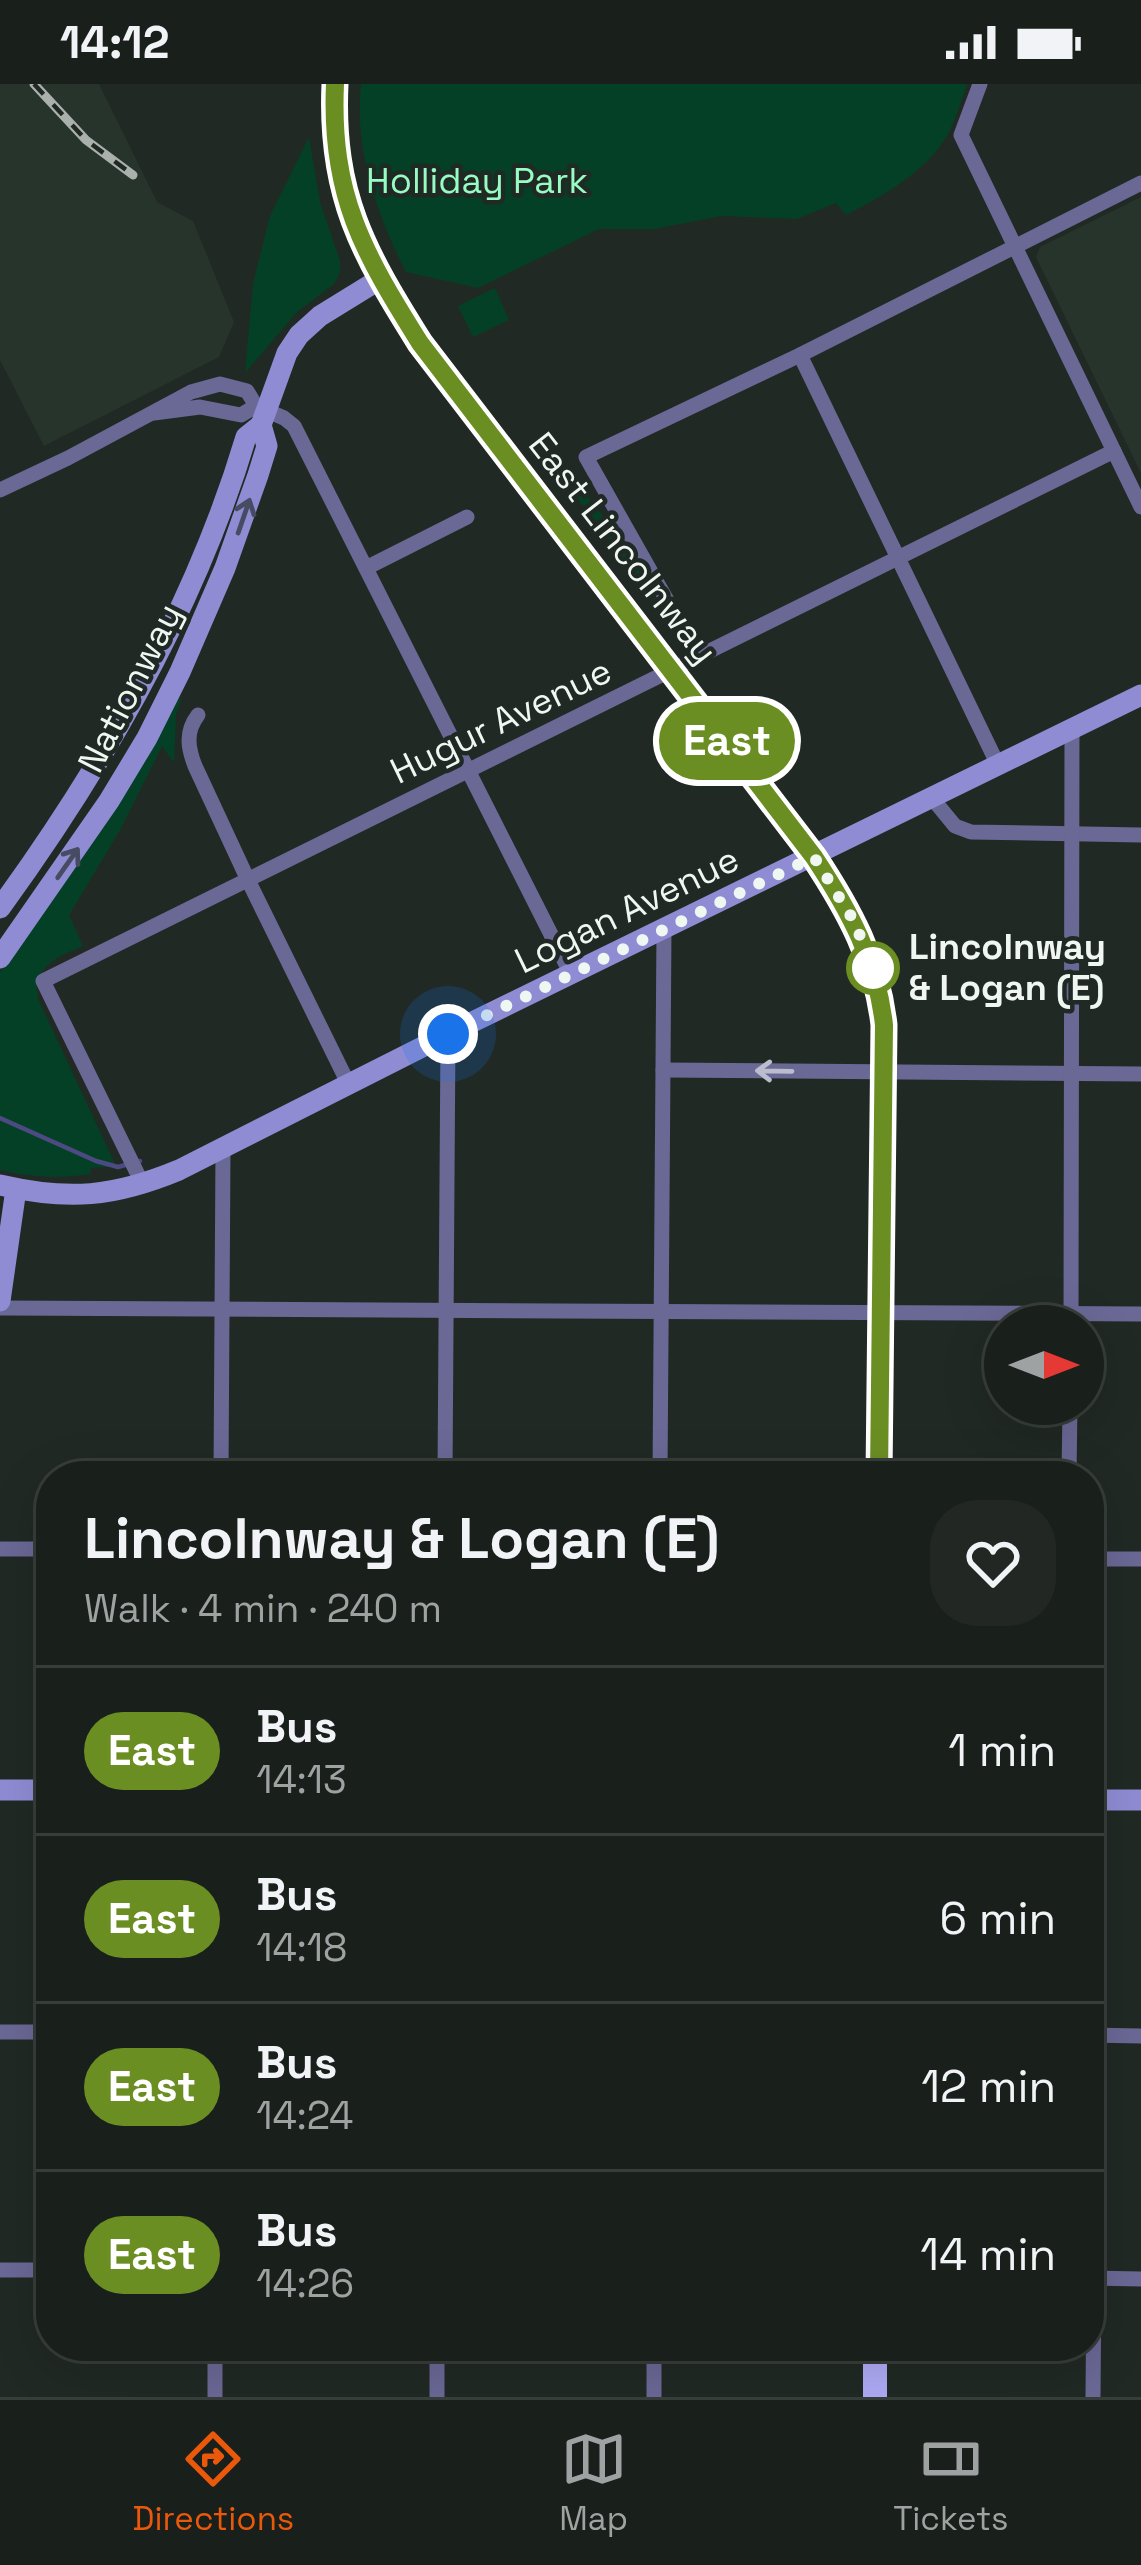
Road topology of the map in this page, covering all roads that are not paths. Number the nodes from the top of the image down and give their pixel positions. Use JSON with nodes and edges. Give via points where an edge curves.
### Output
{"nodes":[{"id":1,"x":335,"y":84,"type":"edge"},
{"id":2,"x":980,"y":84,"type":"edge"},
{"id":3,"x":1141,"y":183,"type":"edge"},
{"id":4,"x":1014,"y":247,"type":"junction"},
{"id":5,"x":380,"y":279,"type":"junction"},
{"id":6,"x":800,"y":355,"type":"junction"},
{"id":7,"x":154,"y":413,"type":"junction"},
{"id":8,"x":261,"y":413,"type":"junction"},
{"id":9,"x":1114,"y":451,"type":"junction"},
{"id":10,"x":0,"y":490,"type":"edge"},
{"id":11,"x":1141,"y":507,"type":"edge"},
{"id":12,"x":467,"y":517,"type":"dead end"},
{"id":13,"x":900,"y":559,"type":"junction"},
{"id":14,"x":366,"y":568,"type":"junction"},
{"id":15,"x":699,"y":657,"type":"junction"},
{"id":16,"x":672,"y":670,"type":"junction"},
{"id":17,"x":1141,"y":695,"type":"edge"},
{"id":18,"x":198,"y":715,"type":"dead end"},
{"id":19,"x":1072,"y":729,"type":"junction"},
{"id":20,"x":998,"y":765,"type":"junction"},
{"id":21,"x":466,"y":772,"type":"junction"},
{"id":22,"x":932,"y":798,"type":"junction"},
{"id":23,"x":1070,"y":833,"type":"junction"},
{"id":24,"x":1141,"y":836,"type":"edge"},
{"id":25,"x":814,"y":857,"type":"junction"},
{"id":26,"x":248,"y":880,"type":"junction"},
{"id":27,"x":0,"y":908,"type":"edge"},
{"id":28,"x":664,"y":929,"type":"junction"},
{"id":29,"x":0,"y":958,"type":"edge"},
{"id":30,"x":571,"y":974,"type":"junction"},
{"id":31,"x":448,"y":1034,"type":"junction"},
{"id":32,"x":663,"y":1070,"type":"junction"},
{"id":33,"x":884,"y":1072,"type":"junction"},
{"id":34,"x":1071,"y":1073,"type":"junction"},
{"id":35,"x":1141,"y":1074,"type":"edge"},
{"id":36,"x":348,"y":1083,"type":"junction"},
{"id":37,"x":223,"y":1149,"type":"junction"},
{"id":38,"x":142,"y":1185,"type":"junction"},
{"id":39,"x":8,"y":1187,"type":"edge"},
{"id":40,"x":2,"y":1267,"type":"edge"},
{"id":41,"x":0,"y":1304,"type":"edge"},
{"id":42,"x":1071,"y":1305,"type":"edge"},
{"id":43,"x":222,"y":1309,"type":"junction"},
{"id":44,"x":446,"y":1310,"type":"junction"},
{"id":45,"x":662,"y":1311,"type":"junction"},
{"id":46,"x":881,"y":1312,"type":"junction"},
{"id":47,"x":1141,"y":1314,"type":"edge"},
{"id":48,"x":984,"y":1316,"type":"edge"},
{"id":49,"x":1104,"y":1317,"type":"edge"},
{"id":50,"x":1070,"y":1425,"type":"edge"},
{"id":51,"x":221,"y":1461,"type":"edge"},
{"id":52,"x":445,"y":1461,"type":"edge"},
{"id":53,"x":660,"y":1461,"type":"edge"},
{"id":54,"x":879,"y":1461,"type":"edge"},
{"id":55,"x":1069,"y":1461,"type":"edge"},
{"id":56,"x":0,"y":1549,"type":"edge"},
{"id":57,"x":36,"y":1550,"type":"edge"},
{"id":58,"x":1141,"y":1558,"type":"edge"},
{"id":59,"x":1104,"y":1559,"type":"edge"},
{"id":60,"x":0,"y":1790,"type":"edge"},
{"id":61,"x":36,"y":1790,"type":"edge"},
{"id":62,"x":1104,"y":1800,"type":"edge"},
{"id":63,"x":1141,"y":1800,"type":"edge"},
{"id":64,"x":0,"y":2032,"type":"edge"},
{"id":65,"x":36,"y":2032,"type":"edge"},
{"id":66,"x":1104,"y":2036,"type":"edge"},
{"id":67,"x":1141,"y":2036,"type":"edge"},
{"id":68,"x":0,"y":2270,"type":"edge"},
{"id":69,"x":36,"y":2270,"type":"edge"},
{"id":70,"x":1104,"y":2278,"type":"edge"},
{"id":71,"x":1141,"y":2279,"type":"edge"},
{"id":72,"x":215,"y":2361,"type":"edge"},
{"id":73,"x":437,"y":2361,"type":"edge"},
{"id":74,"x":654,"y":2361,"type":"edge"},
{"id":75,"x":875,"y":2361,"type":"edge"},
{"id":76,"x":1093,"y":2361,"type":"edge"},
{"id":77,"x":214,"y":2397,"type":"edge"},
{"id":78,"x":437,"y":2397,"type":"edge"},
{"id":79,"x":654,"y":2397,"type":"edge"},
{"id":80,"x":875,"y":2397,"type":"edge"},
{"id":81,"x":1093,"y":2397,"type":"edge"}],
"edges":[{"from":1,"to":5,"type":"main road","name":"East Lincolnway","via":[[339,171]]},
{"from":2,"to":4,"type":"street","via":[[961,135]]},
{"from":3,"to":4,"type":"street"},
{"from":4,"to":6,"type":"street"},
{"from":4,"to":9,"type":"street"},
{"from":5,"to":8,"type":"street","name":"Nationway","via":[[299,334]]},
{"from":5,"to":16,"type":"main road","name":"East Lincolnway","via":[[420,343]]},
{"from":6,"to":13,"type":"street"},
{"from":6,"to":15,"type":"street","via":[[586,457]]},
{"from":7,"to":8,"type":"street"},
{"from":7,"to":8,"type":"street","via":[[220,384],[247,391]]},
{"from":7,"to":10,"type":"street"},
{"from":8,"to":14,"type":"street","via":[[284,418],[299,434]]},
{"from":8,"to":27,"type":"street","name":"Nationway","via":[[143,683]]},
{"from":29,"to":8,"type":"street","name":"Nationway","one_way":true,"via":[[159,715],[240,528],[267,446]]},
{"from":9,"to":11,"type":"street"},
{"from":9,"to":13,"type":"street","name":"Hugur Avenue"},
{"from":12,"to":14,"type":"street"},
{"from":13,"to":15,"type":"street","name":"Hugur Avenue"},
{"from":13,"to":20,"type":"street"},
{"from":14,"to":21,"type":"street"},
{"from":15,"to":16,"type":"street","name":"Hugur Avenue"},
{"from":16,"to":21,"type":"street","name":"Hugur Avenue"},
{"from":16,"to":25,"type":"main road","name":"East Lincolnway"},
{"from":17,"to":19,"type":"street","name":"Logan Avenue"},
{"from":18,"to":26,"type":"street","via":[[188,747]]},
{"from":19,"to":20,"type":"street","name":"Logan Avenue"},
{"from":19,"to":23,"type":"street"},
{"from":20,"to":22,"type":"street","name":"Logan Avenue"},
{"from":21,"to":26,"type":"street","name":"Hugur Avenue"},
{"from":21,"to":30,"type":"street"},
{"from":22,"to":23,"type":"street","via":[[971,832]]},
{"from":22,"to":25,"type":"street","name":"Logan Avenue"},
{"from":23,"to":24,"type":"street"},
{"from":23,"to":34,"type":"street"},
{"from":25,"to":28,"type":"street","name":"Logan Avenue"},
{"from":25,"to":33,"type":"main road","name":"East Lincolnway","via":[[875,974]]},
{"from":26,"to":36,"type":"street"},
{"from":26,"to":38,"type":"street","name":"Hugur Avenue","via":[[44,981]]},
{"from":28,"to":30,"type":"street","name":"Logan Avenue"},
{"from":28,"to":32,"type":"street"},
{"from":30,"to":31,"type":"street","name":"Logan Avenue"},
{"from":31,"to":36,"type":"street","name":"Logan Avenue"},
{"from":31,"to":44,"type":"street"},
{"from":33,"to":32,"type":"street","one_way":true},
{"from":32,"to":45,"type":"street"},
{"from":33,"to":34,"type":"street"},
{"from":33,"to":46,"type":"main road","name":"East Lincolnway"},
{"from":34,"to":35,"type":"street"},
{"from":34,"to":42,"type":"street"},
{"from":36,"to":37,"type":"street","name":"Logan Avenue"},
{"from":37,"to":38,"type":"street","name":"Logan Avenue"},
{"from":37,"to":43,"type":"street"},
{"from":38,"to":39,"type":"street","name":"Logan Avenue","via":[[72,1195]]},
{"from":39,"to":40,"type":"street"},
{"from":40,"to":41,"type":"street"},
{"from":41,"to":43,"type":"street"},
{"from":43,"to":44,"type":"street"},
{"from":43,"to":51,"type":"street"},
{"from":44,"to":45,"type":"street"},
{"from":44,"to":52,"type":"street"},
{"from":45,"to":46,"type":"street"},
{"from":45,"to":53,"type":"street"},
{"from":46,"to":48,"type":"street"},
{"from":46,"to":54,"type":"main road","name":"East Lincolnway"},
{"from":47,"to":49,"type":"street"},
{"from":50,"to":55,"type":"street"},
{"from":56,"to":57,"type":"street"},
{"from":58,"to":59,"type":"street"},
{"from":60,"to":61,"type":"street"},
{"from":62,"to":63,"type":"street"},
{"from":64,"to":65,"type":"street"},
{"from":66,"to":67,"type":"street"},
{"from":68,"to":69,"type":"street"},
{"from":70,"to":71,"type":"street"},
{"from":72,"to":77,"type":"street"},
{"from":73,"to":78,"type":"street"},
{"from":74,"to":79,"type":"street"},
{"from":75,"to":80,"type":"main road"},
{"from":76,"to":81,"type":"street"}]}
